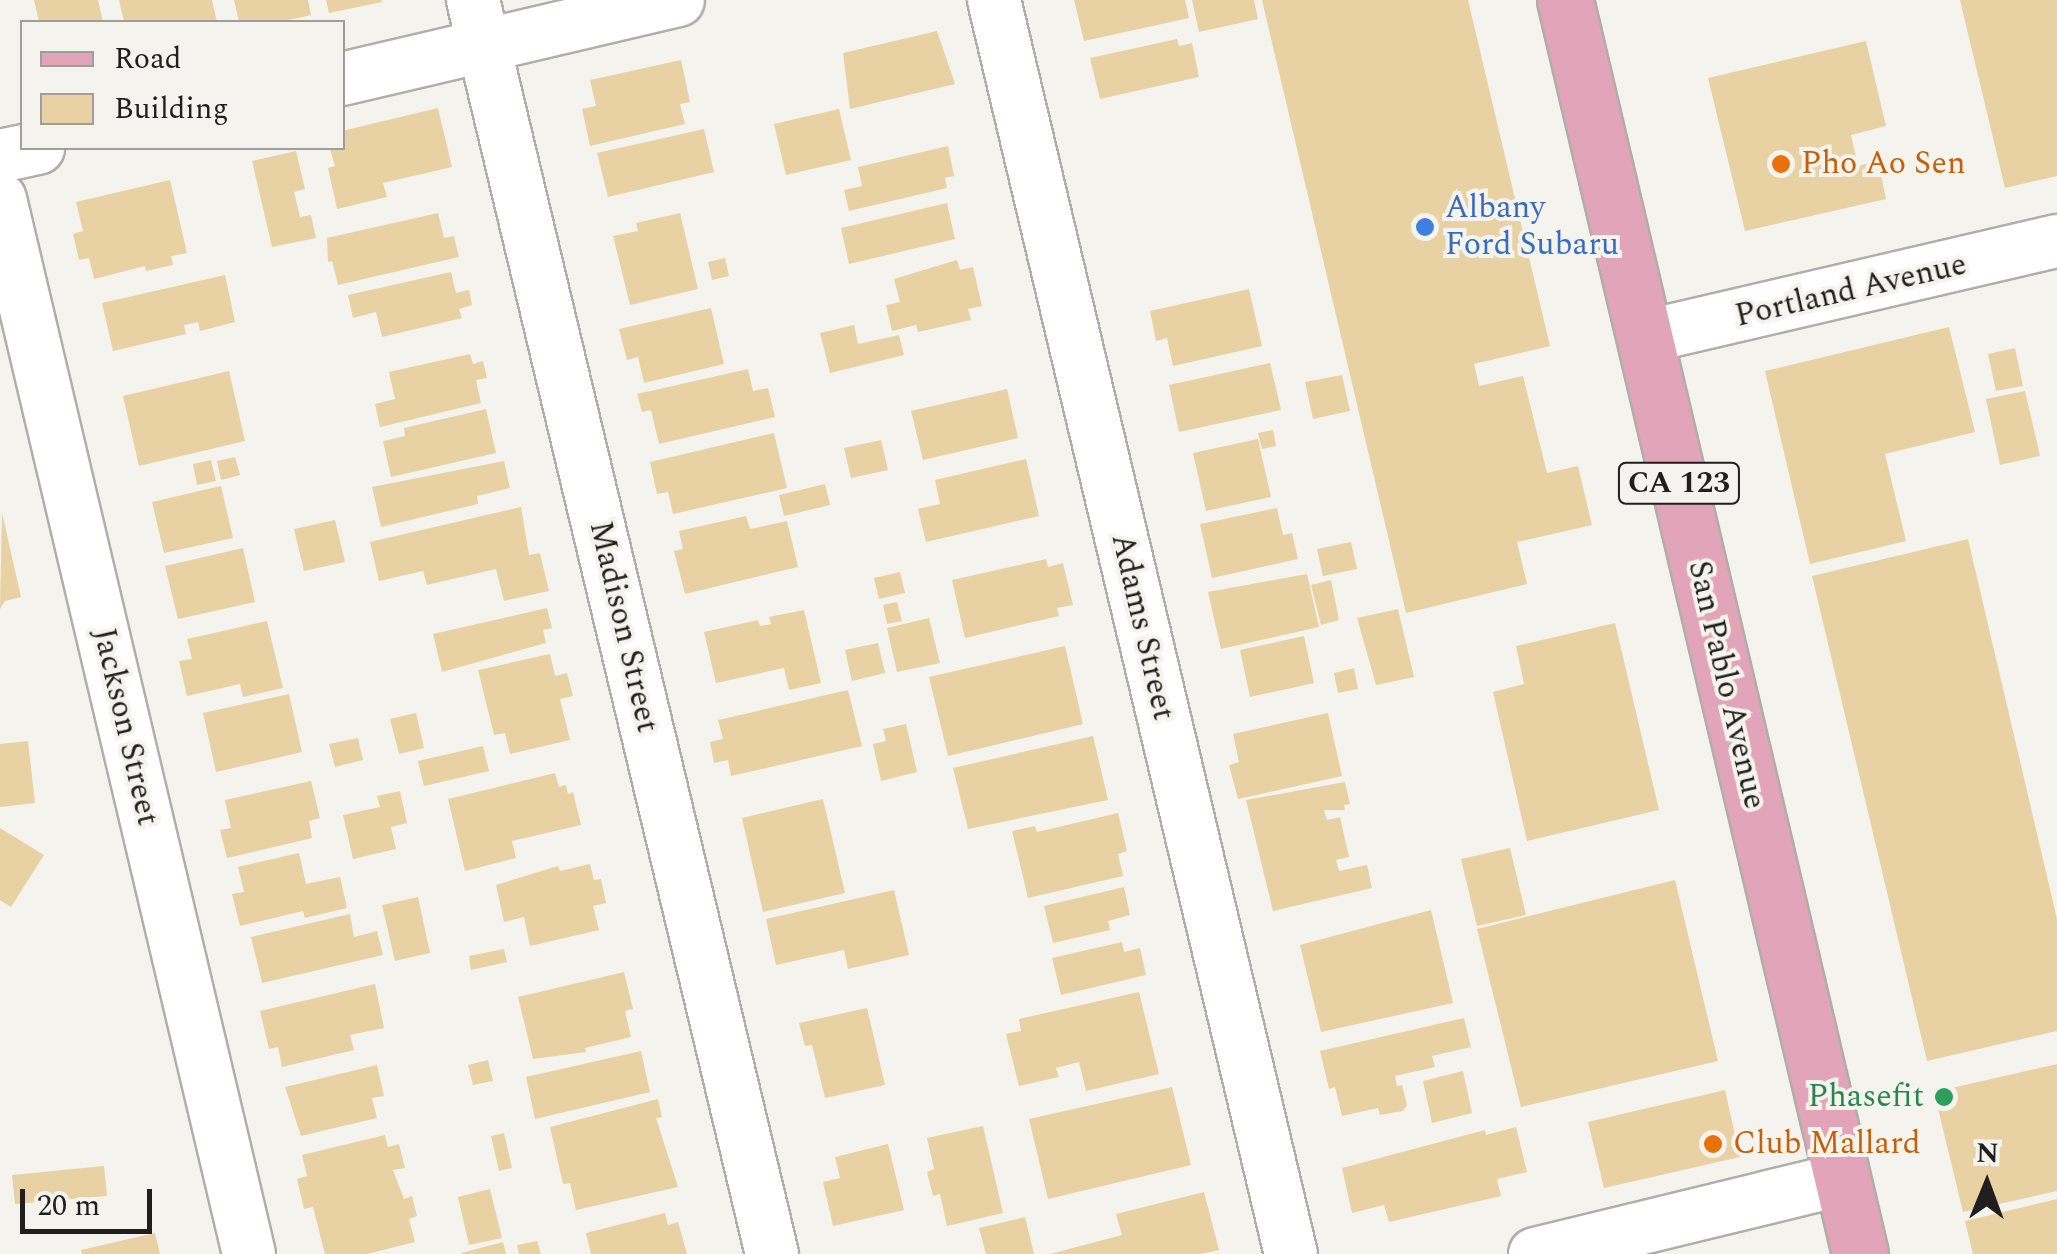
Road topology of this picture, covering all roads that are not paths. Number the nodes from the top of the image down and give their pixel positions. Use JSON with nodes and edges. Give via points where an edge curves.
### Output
{"nodes":[{"id":1,"x":678,"y":0,"type":"edge"},
{"id":2,"x":994,"y":0,"type":"edge"},
{"id":3,"x":1565,"y":0,"type":"edge"},
{"id":4,"x":478,"y":23,"type":"edge"},
{"id":5,"x":345,"y":77,"type":"edge"},
{"id":6,"x":28,"y":150,"type":"edge"},
{"id":7,"x":0,"y":156,"type":"edge"},
{"id":8,"x":0,"y":199,"type":"edge"},
{"id":9,"x":2057,"y":242,"type":"edge"},
{"id":10,"x":1644,"y":338,"type":"junction"},
{"id":11,"x":1843,"y":1179,"type":"junction"},
{"id":12,"x":249,"y":1254,"type":"edge"},
{"id":13,"x":772,"y":1254,"type":"edge"},
{"id":14,"x":1291,"y":1254,"type":"edge"},
{"id":15,"x":1535,"y":1254,"type":"edge"},
{"id":16,"x":1860,"y":1254,"type":"edge"}],
"edges":[{"from":1,"to":4,"type":"street"},
{"from":2,"to":14,"type":"street","name":"Adams Street"},
{"from":3,"to":10,"type":"main road","name":"San Pablo Avenue","number":"CA 123"},
{"from":4,"to":5,"type":"street"},
{"from":4,"to":13,"type":"street","name":"Madison Street"},
{"from":6,"to":7,"type":"street"},
{"from":8,"to":12,"type":"street","name":"Jackson Street"},
{"from":9,"to":10,"type":"street","name":"Portland Avenue"},
{"from":10,"to":11,"type":"main road","name":"San Pablo Avenue","number":"CA 123"},
{"from":11,"to":15,"type":"street"},
{"from":11,"to":16,"type":"main road","name":"San Pablo Avenue","number":"CA 123"}]}
